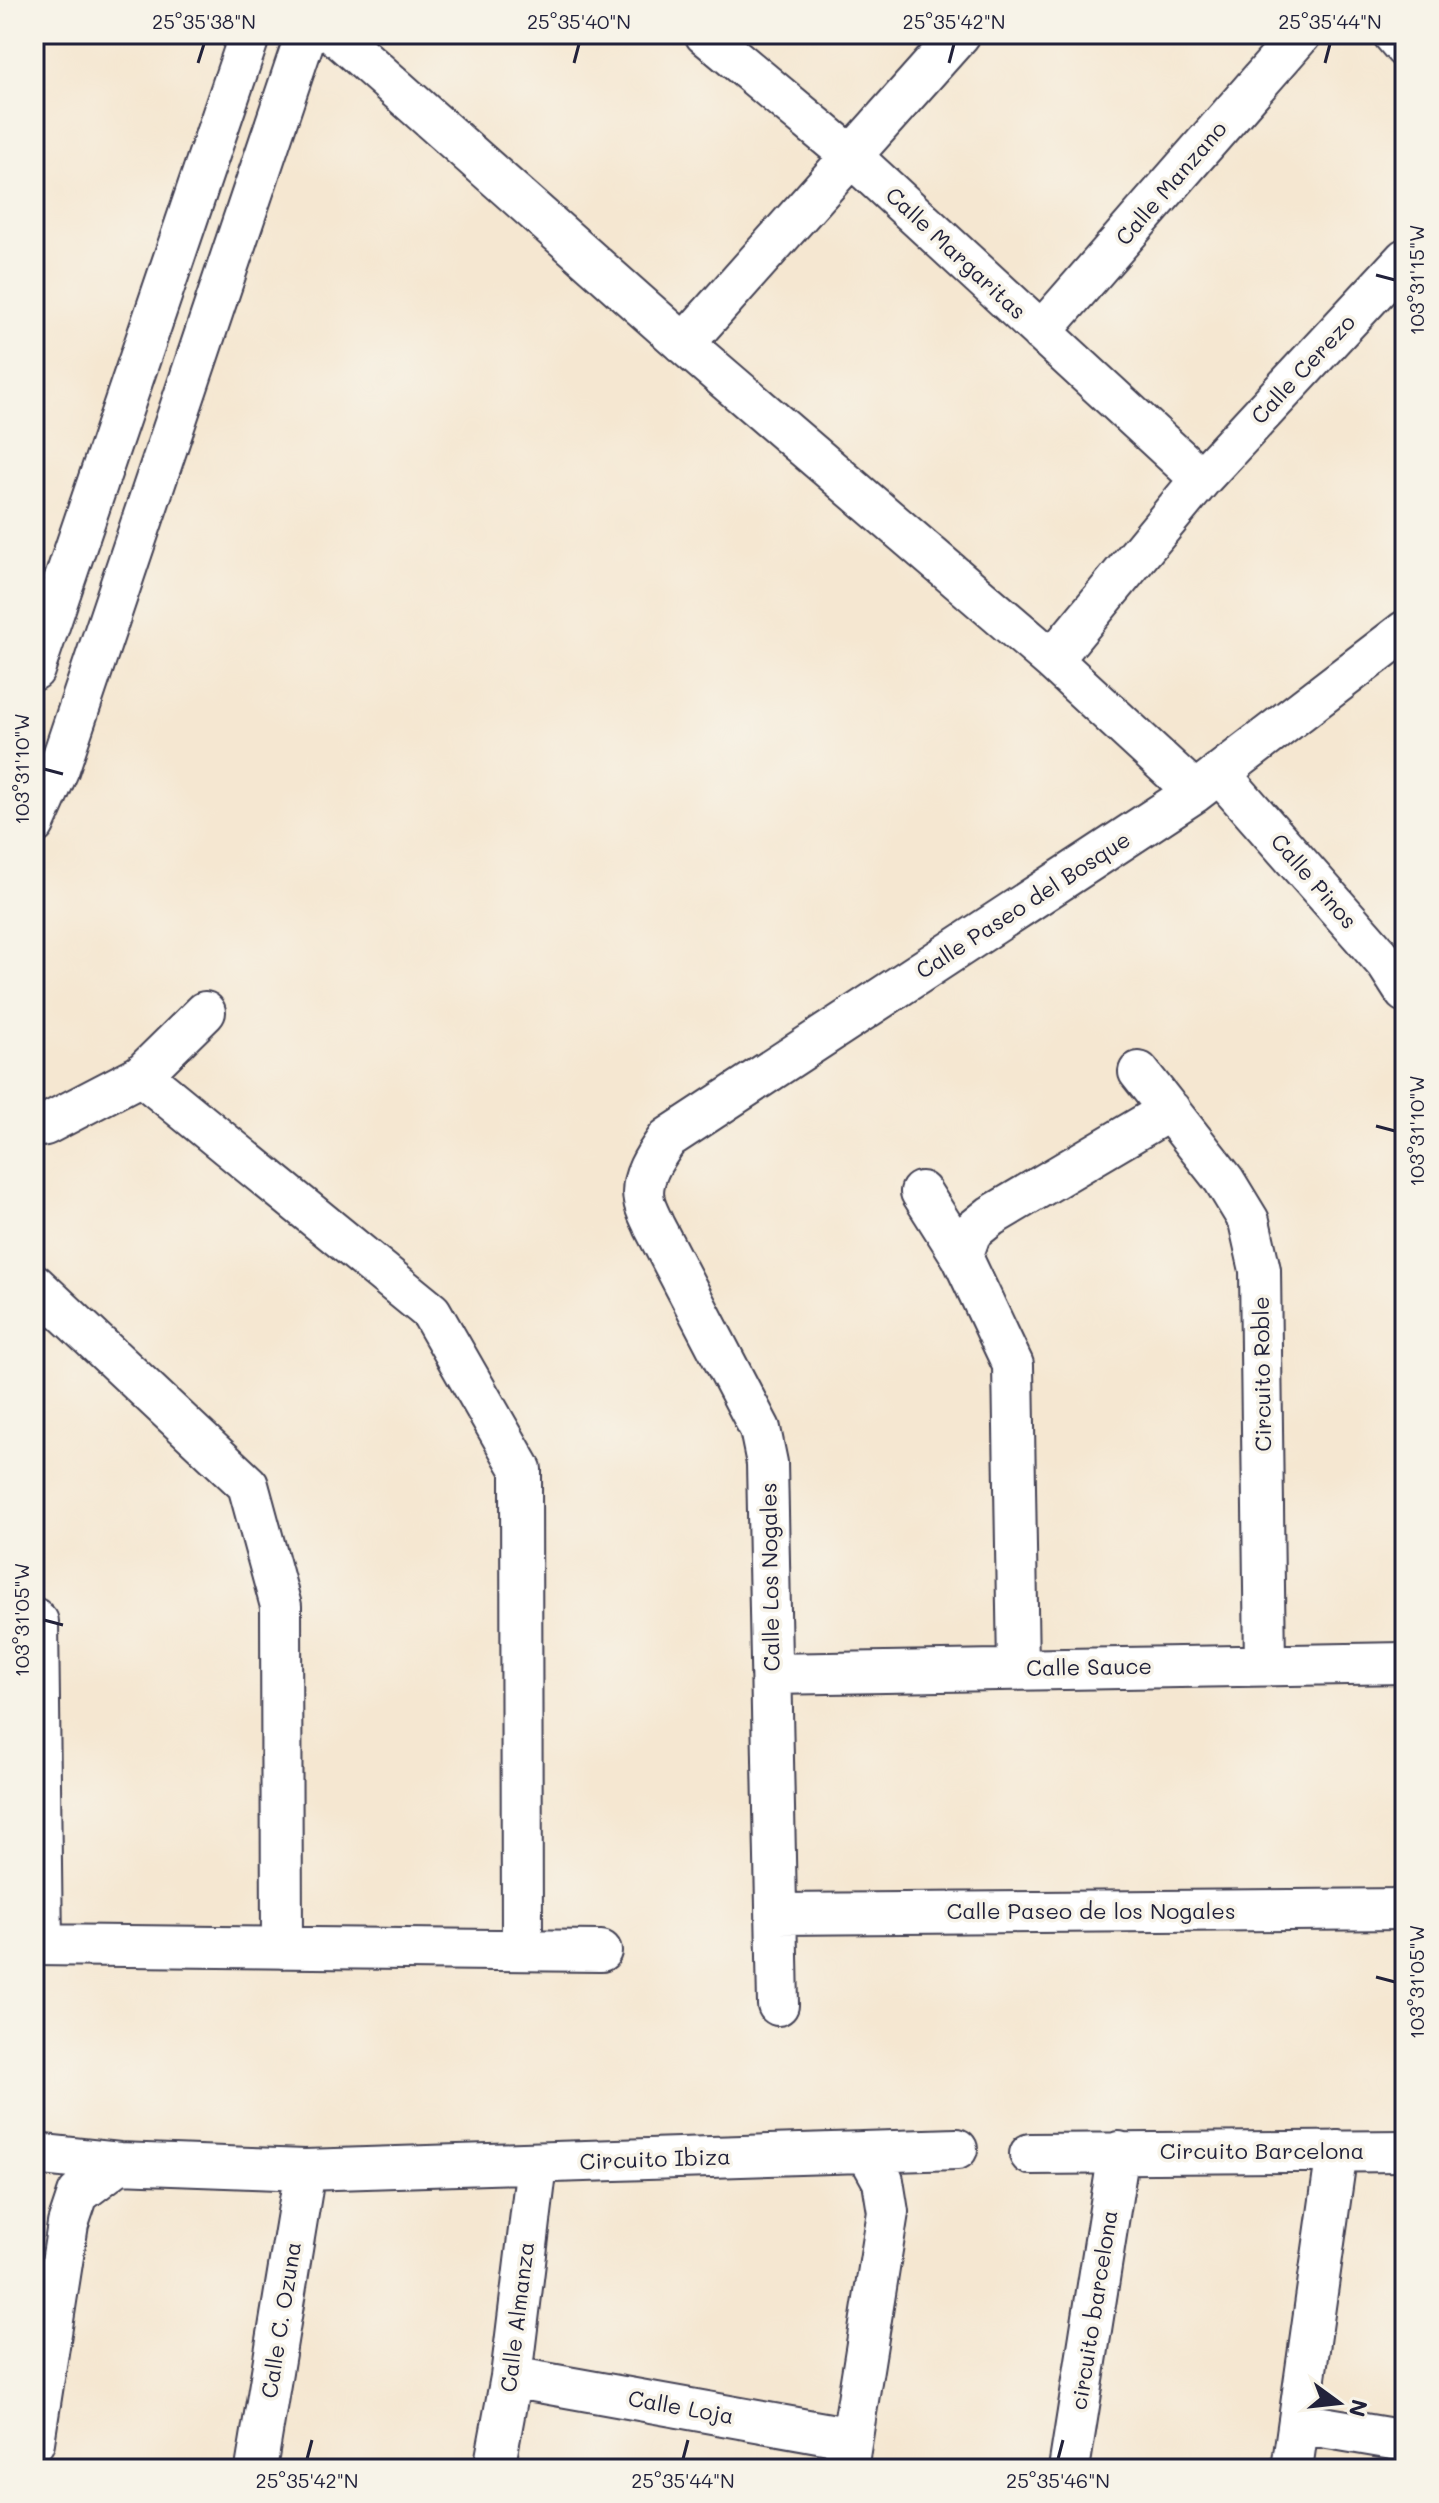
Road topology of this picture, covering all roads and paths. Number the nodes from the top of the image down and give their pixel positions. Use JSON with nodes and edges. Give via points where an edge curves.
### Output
{"nodes":[{"id":1,"x":250,"y":34,"type":"edge"},
{"id":2,"x":306,"y":34,"type":"edge"},
{"id":3,"x":335,"y":34,"type":"edge"},
{"id":4,"x":705,"y":34,"type":"edge"},
{"id":5,"x":960,"y":34,"type":"edge"},
{"id":6,"x":1301,"y":34,"type":"edge"},
{"id":7,"x":1393,"y":34,"type":"edge"},
{"id":8,"x":1405,"y":48,"type":"edge"},
{"id":9,"x":851,"y":156,"type":"junction"},
{"id":10,"x":1405,"y":259,"type":"edge"},
{"id":11,"x":1041,"y":332,"type":"junction"},
{"id":12,"x":684,"y":344,"type":"junction"},
{"id":13,"x":1201,"y":479,"type":"junction"},
{"id":14,"x":1405,"y":631,"type":"edge"},
{"id":15,"x":1052,"y":660,"type":"junction"},
{"id":16,"x":34,"y":670,"type":"edge"},
{"id":17,"x":1207,"y":782,"type":"junction"},
{"id":18,"x":34,"y":824,"type":"edge"},
{"id":19,"x":1399,"y":968,"type":"edge"},
{"id":20,"x":205,"y":1012,"type":"dead end"},
{"id":21,"x":1139,"y":1072,"type":"dead end"},
{"id":22,"x":141,"y":1075,"type":"junction"},
{"id":23,"x":1170,"y":1110,"type":"junction"},
{"id":24,"x":34,"y":1127,"type":"edge"},
{"id":25,"x":646,"y":1178,"type":"joint"},
{"id":26,"x":921,"y":1192,"type":"dead end"},
{"id":27,"x":962,"y":1257,"type":"junction"},
{"id":28,"x":34,"y":1284,"type":"edge"},
{"id":29,"x":34,"y":1618,"type":"edge"},
{"id":30,"x":1405,"y":1663,"type":"edge"},
{"id":31,"x":1265,"y":1665,"type":"junction"},
{"id":32,"x":1018,"y":1668,"type":"junction"},
{"id":33,"x":772,"y":1674,"type":"junction"},
{"id":34,"x":37,"y":1684,"type":"edge"},
{"id":35,"x":1405,"y":1909,"type":"edge"},
{"id":36,"x":777,"y":1914,"type":"junction"},
{"id":37,"x":38,"y":1945,"type":"edge"},
{"id":38,"x":282,"y":1948,"type":"junction"},
{"id":39,"x":522,"y":1950,"type":"junction"},
{"id":40,"x":601,"y":1951,"type":"dead end"},
{"id":41,"x":778,"y":2005,"type":"dead end"},
{"id":42,"x":957,"y":2149,"type":"dead end"},
{"id":43,"x":1337,"y":2151,"type":"junction"},
{"id":44,"x":1405,"y":2151,"type":"edge"},
{"id":45,"x":867,"y":2152,"type":"junction"},
{"id":46,"x":1119,"y":2152,"type":"junction"},
{"id":47,"x":34,"y":2154,"type":"edge"},
{"id":48,"x":1030,"y":2154,"type":"dead end"},
{"id":49,"x":119,"y":2163,"type":"junction"},
{"id":50,"x":537,"y":2164,"type":"junction"},
{"id":51,"x":305,"y":2170,"type":"junction"},
{"id":52,"x":511,"y":2377,"type":"junction"},
{"id":53,"x":1299,"y":2423,"type":"junction"},
{"id":54,"x":1405,"y":2441,"type":"edge"},
{"id":55,"x":34,"y":2442,"type":"edge"},
{"id":56,"x":850,"y":2454,"type":"edge"},
{"id":57,"x":256,"y":2469,"type":"edge"},
{"id":58,"x":494,"y":2469,"type":"edge"},
{"id":59,"x":1069,"y":2469,"type":"edge"},
{"id":60,"x":1292,"y":2469,"type":"edge"}],
"edges":[{"from":1,"to":16,"type":"street"},
{"from":2,"to":18,"type":"street","via":[[64,753]]},
{"from":3,"to":12,"type":"street","name":"Calle Pinos"},
{"from":4,"to":9,"type":"street","name":"Calle Margaritas"},
{"from":5,"to":9,"type":"street"},
{"from":6,"to":11,"type":"street","name":"Calle Manzano"},
{"from":7,"to":8,"type":"street"},
{"from":9,"to":11,"type":"street","name":"Calle Margaritas"},
{"from":9,"to":12,"type":"street"},
{"from":10,"to":13,"type":"street","name":"Calle Cerezo"},
{"from":11,"to":13,"type":"street","name":"Calle Margaritas"},
{"from":12,"to":15,"type":"street","name":"Calle Pinos"},
{"from":13,"to":15,"type":"street","name":"Calle Cerezo"},
{"from":14,"to":17,"type":"street","name":"Calle Paseo del Bosque"},
{"from":15,"to":17,"type":"street","name":"Calle Pinos"},
{"from":17,"to":19,"type":"street","name":"Calle Pinos"},
{"from":17,"to":25,"type":"street","name":"Calle Paseo del Bosque","via":[[668,1138]]},
{"from":20,"to":22,"type":"street"},
{"from":21,"to":23,"type":"street","name":"Circuito Roble"},
{"from":22,"to":24,"type":"street"},
{"from":22,"to":39,"type":"street","via":[[431,1312],[521,1469]]},
{"from":23,"to":27,"type":"street","via":[[991,1216],[971,1232]]},
{"from":23,"to":31,"type":"street","name":"Circuito Roble","via":[[1249,1221],[1260,1270]]},
{"from":25,"to":33,"type":"street","name":"Calle Los Nogales","via":[[643,1199],[654,1226],[760,1429],[767,1463]]},
{"from":26,"to":27,"type":"street"},
{"from":27,"to":32,"type":"street","via":[[1013,1365]]},
{"from":28,"to":38,"type":"street","via":[[248,1485],[281,1606]]},
{"from":29,"to":34,"type":"street"},
{"from":30,"to":31,"type":"street","name":"Calle Sauce"},
{"from":31,"to":32,"type":"street","name":"Calle Sauce"},
{"from":32,"to":33,"type":"street","name":"Calle Sauce"},
{"from":33,"to":36,"type":"street","name":"Calle Los Nogales"},
{"from":34,"to":37,"type":"street"},
{"from":35,"to":36,"type":"street","name":"Calle Paseo de los Nogales"},
{"from":36,"to":41,"type":"street","name":"Calle Los Nogales"},
{"from":37,"to":38,"type":"street"},
{"from":38,"to":39,"type":"street"},
{"from":39,"to":40,"type":"street"},
{"from":42,"to":45,"type":"street","name":"Circuito Ibiza"},
{"from":43,"to":44,"type":"street","name":"Circuito Barcelona"},
{"from":43,"to":46,"type":"street","name":"Circuito Barcelona"},
{"from":43,"to":53,"type":"street","name":"circuito barcelona"},
{"from":45,"to":50,"type":"street","name":"Circuito Ibiza"},
{"from":45,"to":56,"type":"street","via":[[883,2181],[888,2212]]},
{"from":46,"to":48,"type":"street","name":"Circuito Barcelona"},
{"from":46,"to":59,"type":"street","name":"circuito barcelona"},
{"from":47,"to":49,"type":"street","name":"Circuito Ibiza"},
{"from":49,"to":51,"type":"street","name":"Circuito Ibiza"},
{"from":49,"to":55,"type":"street","via":[[78,2194],[68,2224]]},
{"from":50,"to":51,"type":"street","name":"Circuito Ibiza"},
{"from":50,"to":52,"type":"street","name":"Calle Almanza"},
{"from":51,"to":57,"type":"street","name":"Calle C. Ozuna"},
{"from":52,"to":56,"type":"street","name":"Calle Loja"},
{"from":52,"to":58,"type":"street","name":"Calle Almanza"},
{"from":53,"to":54,"type":"street"},
{"from":53,"to":60,"type":"street","name":"circuito barcelona"}]}
